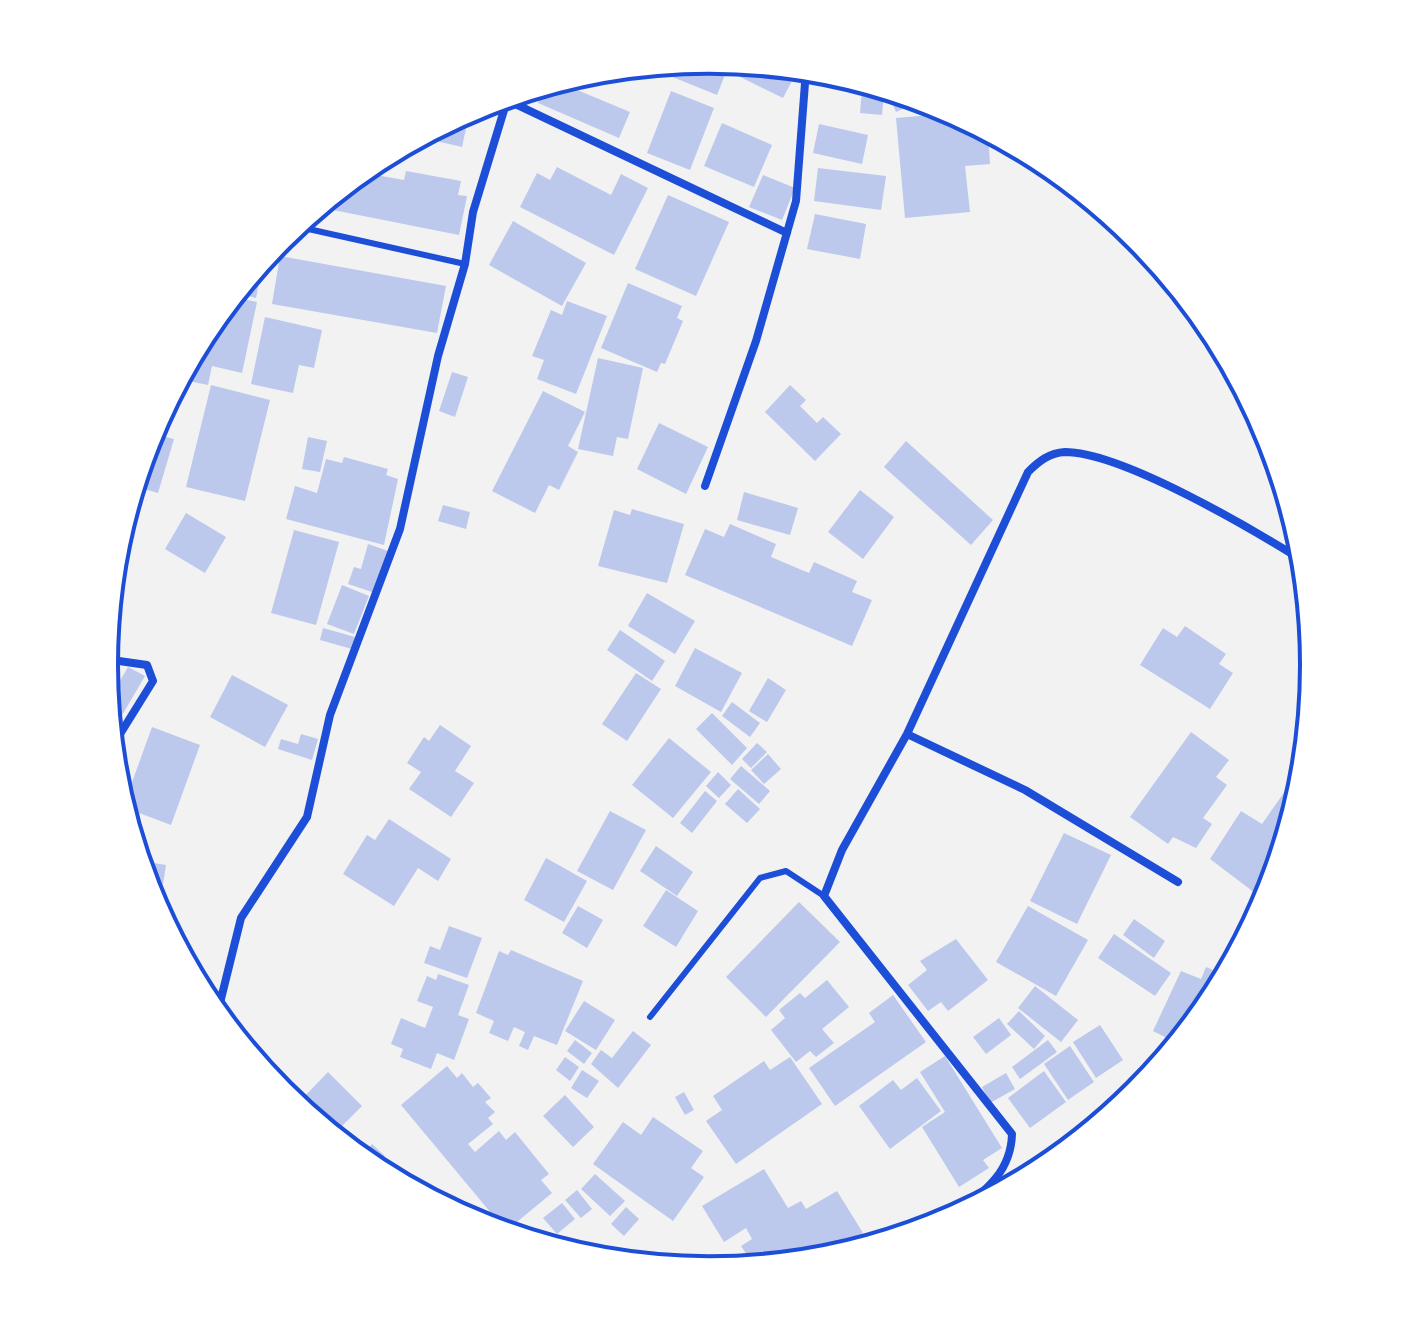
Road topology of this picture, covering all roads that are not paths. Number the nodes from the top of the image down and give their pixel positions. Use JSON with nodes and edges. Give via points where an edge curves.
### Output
{"nodes":[{"id":1,"x":805,"y":82,"type":"edge"},
{"id":2,"x":521,"y":104,"type":"edge"},
{"id":3,"x":504,"y":111,"type":"edge"},
{"id":4,"x":310,"y":229,"type":"edge"},
{"id":5,"x":787,"y":233,"type":"junction"},
{"id":6,"x":465,"y":264,"type":"junction"},
{"id":7,"x":705,"y":486,"type":"dead end"},
{"id":8,"x":1290,"y":553,"type":"edge"},
{"id":9,"x":118,"y":661,"type":"edge"},
{"id":10,"x":122,"y":731,"type":"edge"},
{"id":11,"x":907,"y":734,"type":"junction"},
{"id":12,"x":1178,"y":882,"type":"dead end"},
{"id":13,"x":824,"y":896,"type":"junction"},
{"id":14,"x":221,"y":998,"type":"edge"},
{"id":15,"x":650,"y":1017,"type":"dead end"},
{"id":16,"x":979,"y":1192,"type":"edge"}],
"edges":[{"from":1,"to":5,"type":"street","via":[[799,180]]},
{"from":2,"to":5,"type":"street"},
{"from":3,"to":6,"type":"street","via":[[473,212]]},
{"from":4,"to":6,"type":"lane"},
{"from":5,"to":7,"type":"street"},
{"from":6,"to":14,"type":"street","via":[[438,356],[400,529],[330,715],[307,817],[241,918]]},
{"from":8,"to":11,"type":"street","via":[[1245,525],[1131,471],[1092,457],[1051,454],[1028,472]]},
{"from":9,"to":10,"type":"street","via":[[147,665],[153,681]]},
{"from":11,"to":12,"type":"street","via":[[1048,803]]},
{"from":11,"to":13,"type":"street","via":[[842,850]]},
{"from":13,"to":15,"type":"lane","via":[[786,871],[760,878]]},
{"from":13,"to":16,"type":"street","via":[[1012,1134],[1011,1156]]}]}
